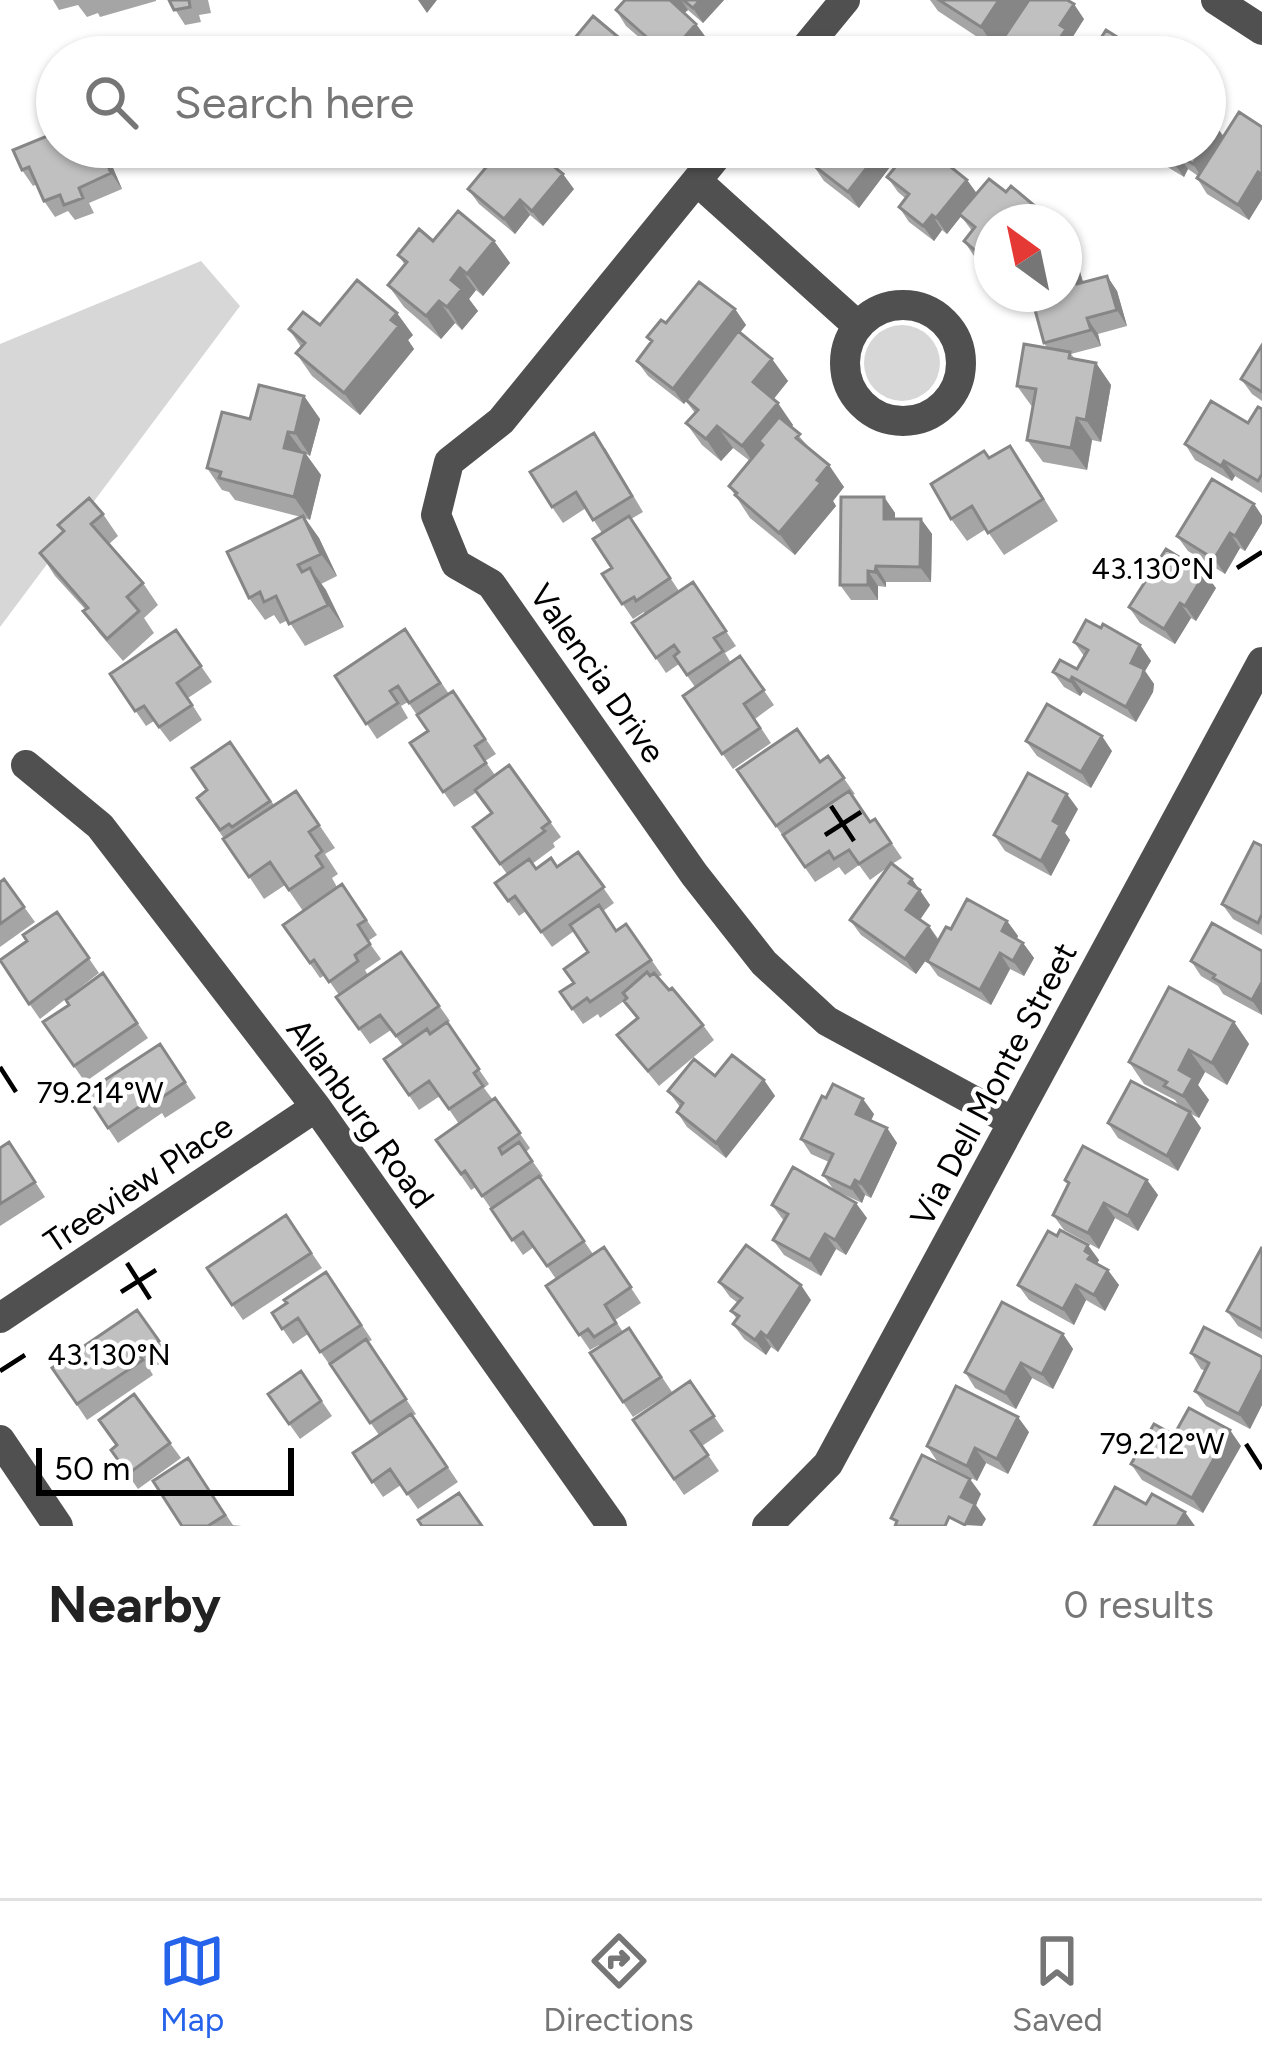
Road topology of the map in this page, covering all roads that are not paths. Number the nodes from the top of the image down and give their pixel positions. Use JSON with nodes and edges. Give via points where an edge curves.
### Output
{"nodes":[{"id":1,"x":844,"y":0,"type":"edge"},
{"id":2,"x":1216,"y":0,"type":"edge"},
{"id":3,"x":1262,"y":30,"type":"edge"},
{"id":4,"x":815,"y":36,"type":"edge"},
{"id":5,"x":707,"y":168,"type":"edge"},
{"id":6,"x":697,"y":181,"type":"junction"},
{"id":7,"x":858,"y":326,"type":"dead end"},
{"id":8,"x":1262,"y":662,"type":"edge"},
{"id":9,"x":26,"y":765,"type":"dead end"},
{"id":10,"x":316,"y":1107,"type":"junction"},
{"id":11,"x":1013,"y":1122,"type":"junction"},
{"id":12,"x":0,"y":1318,"type":"edge"},
{"id":13,"x":0,"y":1440,"type":"edge"},
{"id":14,"x":58,"y":1526,"type":"edge"},
{"id":15,"x":612,"y":1526,"type":"edge"},
{"id":16,"x":766,"y":1526,"type":"edge"}],
"edges":[{"from":1,"to":4,"type":"street"},
{"from":2,"to":3,"type":"street"},
{"from":5,"to":6,"type":"street","name":"Valencia Drive"},
{"from":6,"to":7,"type":"street"},
{"from":6,"to":11,"type":"street","name":"Valencia Drive","via":[[501,422],[449,462],[436,515],[456,564],[491,584],[764,963],[827,1021]]},
{"from":8,"to":11,"type":"street","name":"Via Dell Monte Street"},
{"from":9,"to":10,"type":"street","name":"Allanburg Road","via":[[100,826]]},
{"from":10,"to":12,"type":"street","name":"Treeview Place"},
{"from":10,"to":15,"type":"street","name":"Allanburg Road"},
{"from":11,"to":16,"type":"street","name":"Via Dell Monte Street","via":[[828,1464]]},
{"from":13,"to":14,"type":"street"}]}
